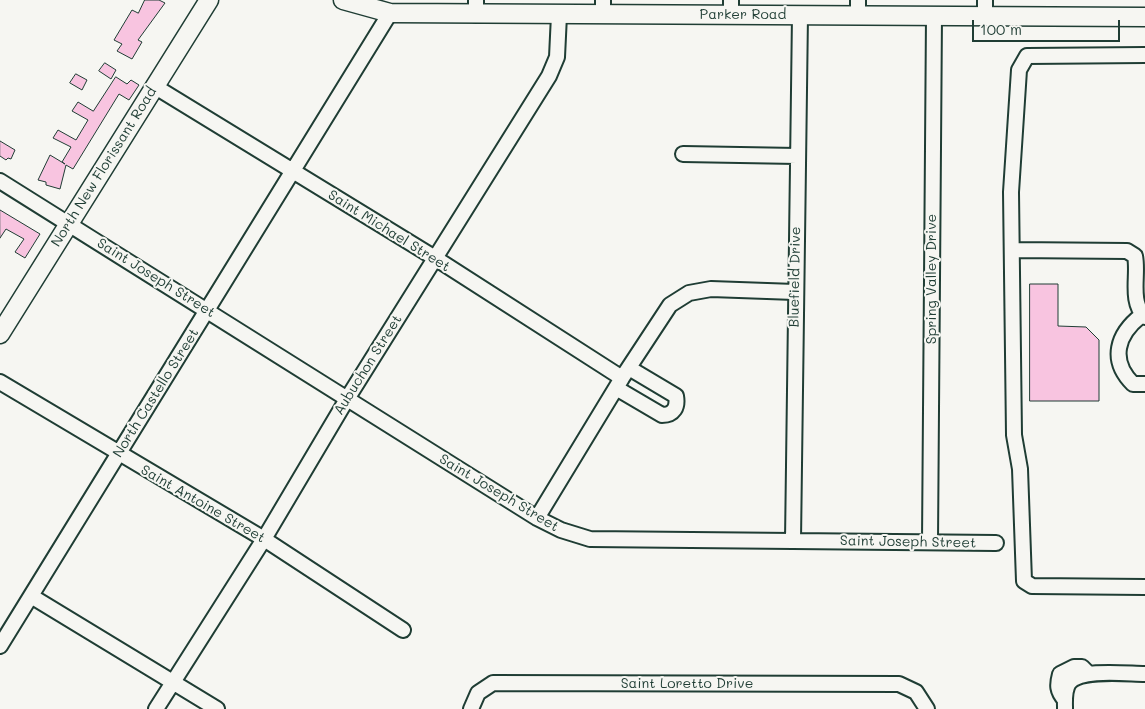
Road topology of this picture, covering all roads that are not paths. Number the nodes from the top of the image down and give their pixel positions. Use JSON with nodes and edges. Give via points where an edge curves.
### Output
{"nodes":[{"id":1,"x":209,"y":0,"type":"edge"},
{"id":2,"x":343,"y":0,"type":"edge"},
{"id":3,"x":476,"y":7,"type":"edge"},
{"id":4,"x":603,"y":7,"type":"edge"},
{"id":5,"x":731,"y":7,"type":"edge"},
{"id":6,"x":858,"y":8,"type":"edge"},
{"id":7,"x":985,"y":8,"type":"edge"},
{"id":8,"x":390,"y":13,"type":"junction"},
{"id":9,"x":559,"y":15,"type":"junction"},
{"id":10,"x":800,"y":15,"type":"junction"},
{"id":11,"x":934,"y":16,"type":"junction"},
{"id":12,"x":1145,"y":18,"type":"edge"},
{"id":13,"x":1145,"y":55,"type":"edge"},
{"id":14,"x":154,"y":86,"type":"junction"},
{"id":15,"x":683,"y":154,"type":"dead end"},
{"id":16,"x":797,"y":156,"type":"junction"},
{"id":17,"x":293,"y":172,"type":"junction"},
{"id":18,"x":0,"y":181,"type":"edge"},
{"id":19,"x":69,"y":223,"type":"junction"},
{"id":20,"x":1013,"y":250,"type":"junction"},
{"id":21,"x":435,"y":258,"type":"junction"},
{"id":22,"x":795,"y":292,"type":"junction"},
{"id":23,"x":207,"y":310,"type":"junction"},
{"id":24,"x":1144,"y":316,"type":"edge"},
{"id":25,"x":0,"y":334,"type":"edge"},
{"id":26,"x":623,"y":378,"type":"junction"},
{"id":27,"x":0,"y":382,"type":"edge"},
{"id":28,"x":1145,"y":384,"type":"edge"},
{"id":29,"x":347,"y":399,"type":"junction"},
{"id":30,"x":118,"y":454,"type":"junction"},
{"id":31,"x":538,"y":518,"type":"junction"},
{"id":32,"x":264,"y":539,"type":"junction"},
{"id":33,"x":793,"y":540,"type":"junction"},
{"id":34,"x":930,"y":541,"type":"junction"},
{"id":35,"x":996,"y":543,"type":"dead end"},
{"id":36,"x":1145,"y":587,"type":"edge"},
{"id":37,"x":31,"y":596,"type":"junction"},
{"id":38,"x":404,"y":630,"type":"dead end"},
{"id":39,"x":0,"y":646,"type":"edge"},
{"id":40,"x":1088,"y":674,"type":"junction"},
{"id":41,"x":1145,"y":674,"type":"edge"},
{"id":42,"x":173,"y":682,"type":"junction"},
{"id":43,"x":1065,"y":705,"type":"edge"},
{"id":44,"x":156,"y":709,"type":"edge"},
{"id":45,"x":217,"y":709,"type":"edge"},
{"id":46,"x":471,"y":709,"type":"edge"},
{"id":47,"x":927,"y":709,"type":"edge"}],
"edges":[{"from":1,"to":14,"type":"main road","name":"North New Florissant Road"},
{"from":2,"to":8,"type":"main road","name":"Parker Road"},
{"from":3,"to":8,"type":"main road","name":"Parker Road"},
{"from":3,"to":9,"type":"main road","name":"Parker Road"},
{"from":4,"to":5,"type":"main road","name":"Parker Road"},
{"from":4,"to":9,"type":"main road","name":"Parker Road"},
{"from":5,"to":10,"type":"main road","name":"Parker Road"},
{"from":6,"to":10,"type":"main road","name":"Parker Road"},
{"from":6,"to":11,"type":"main road","name":"Parker Road"},
{"from":7,"to":11,"type":"main road","name":"Parker Road"},
{"from":7,"to":12,"type":"main road","name":"Parker Road"},
{"from":8,"to":17,"type":"street","name":"North Castello Street"},
{"from":9,"to":21,"type":"street","name":"Aubuchon Street","via":[[557,56],[549,76]]},
{"from":10,"to":16,"type":"street","name":"Bluefield Drive"},
{"from":11,"to":34,"type":"street","name":"Spring Valley Drive"},
{"from":13,"to":20,"type":"street","via":[[1033,54],[1022,62],[1012,192]]},
{"from":14,"to":17,"type":"street","name":"Saint Michael Street"},
{"from":14,"to":19,"type":"main road","name":"North New Florissant Road"},
{"from":15,"to":16,"type":"street"},
{"from":16,"to":22,"type":"street","name":"Bluefield Drive"},
{"from":17,"to":21,"type":"street","name":"Saint Michael Street"},
{"from":17,"to":23,"type":"street","name":"North Castello Street"},
{"from":18,"to":19,"type":"street","name":"Saint Joseph Street"},
{"from":19,"to":23,"type":"street","name":"Saint Joseph Street"},
{"from":19,"to":25,"type":"main road","name":"North New Florissant Road"},
{"from":20,"to":24,"type":"street","via":[[1127,251],[1136,261],[1136,297]]},
{"from":20,"to":36,"type":"street","via":[[1014,435],[1020,469],[1024,581],[1032,586]]},
{"from":21,"to":26,"type":"street","name":"Saint Michael Street"},
{"from":21,"to":29,"type":"street","name":"Aubuchon Street"},
{"from":22,"to":26,"type":"street","via":[[711,289],[689,293],[670,305]]},
{"from":22,"to":33,"type":"street","name":"Bluefield Drive"},
{"from":23,"to":29,"type":"street","name":"Saint Joseph Street"},
{"from":23,"to":30,"type":"street","name":"North Castello Street"},
{"from":24,"to":28,"type":"street","via":[[1126,329],[1119,348],[1120,368],[1133,384]]},
{"from":26,"to":31,"type":"street"},
{"from":27,"to":30,"type":"street","name":"Saint Antoine Street"},
{"from":29,"to":31,"type":"street","name":"Saint Joseph Street"},
{"from":29,"to":32,"type":"street","name":"Aubuchon Street"},
{"from":30,"to":32,"type":"street","name":"Saint Antoine Street"},
{"from":30,"to":37,"type":"street","name":"North Castello Street"},
{"from":31,"to":33,"type":"street","name":"Saint Joseph Street","via":[[561,530],[590,539]]},
{"from":32,"to":38,"type":"street","name":"Saint Antoine Street"},
{"from":32,"to":42,"type":"street","name":"Aubuchon Street"},
{"from":33,"to":34,"type":"street","name":"Saint Joseph Street"},
{"from":34,"to":35,"type":"street","name":"Saint Joseph Street"},
{"from":37,"to":39,"type":"street","name":"North Castello Street"},
{"from":37,"to":42,"type":"street"},
{"from":40,"to":41,"type":"street"},
{"from":40,"to":43,"type":"street","via":[[1070,682]]},
{"from":40,"to":43,"type":"street","via":[[1082,667],[1074,667],[1060,674],[1057,685]]},
{"from":42,"to":44,"type":"street","name":"Aubuchon Street"},
{"from":42,"to":45,"type":"street"},
{"from":46,"to":47,"type":"street","name":"Saint Loretto Drive","via":[[478,693],[492,683],[899,684],[916,692]]}]}
